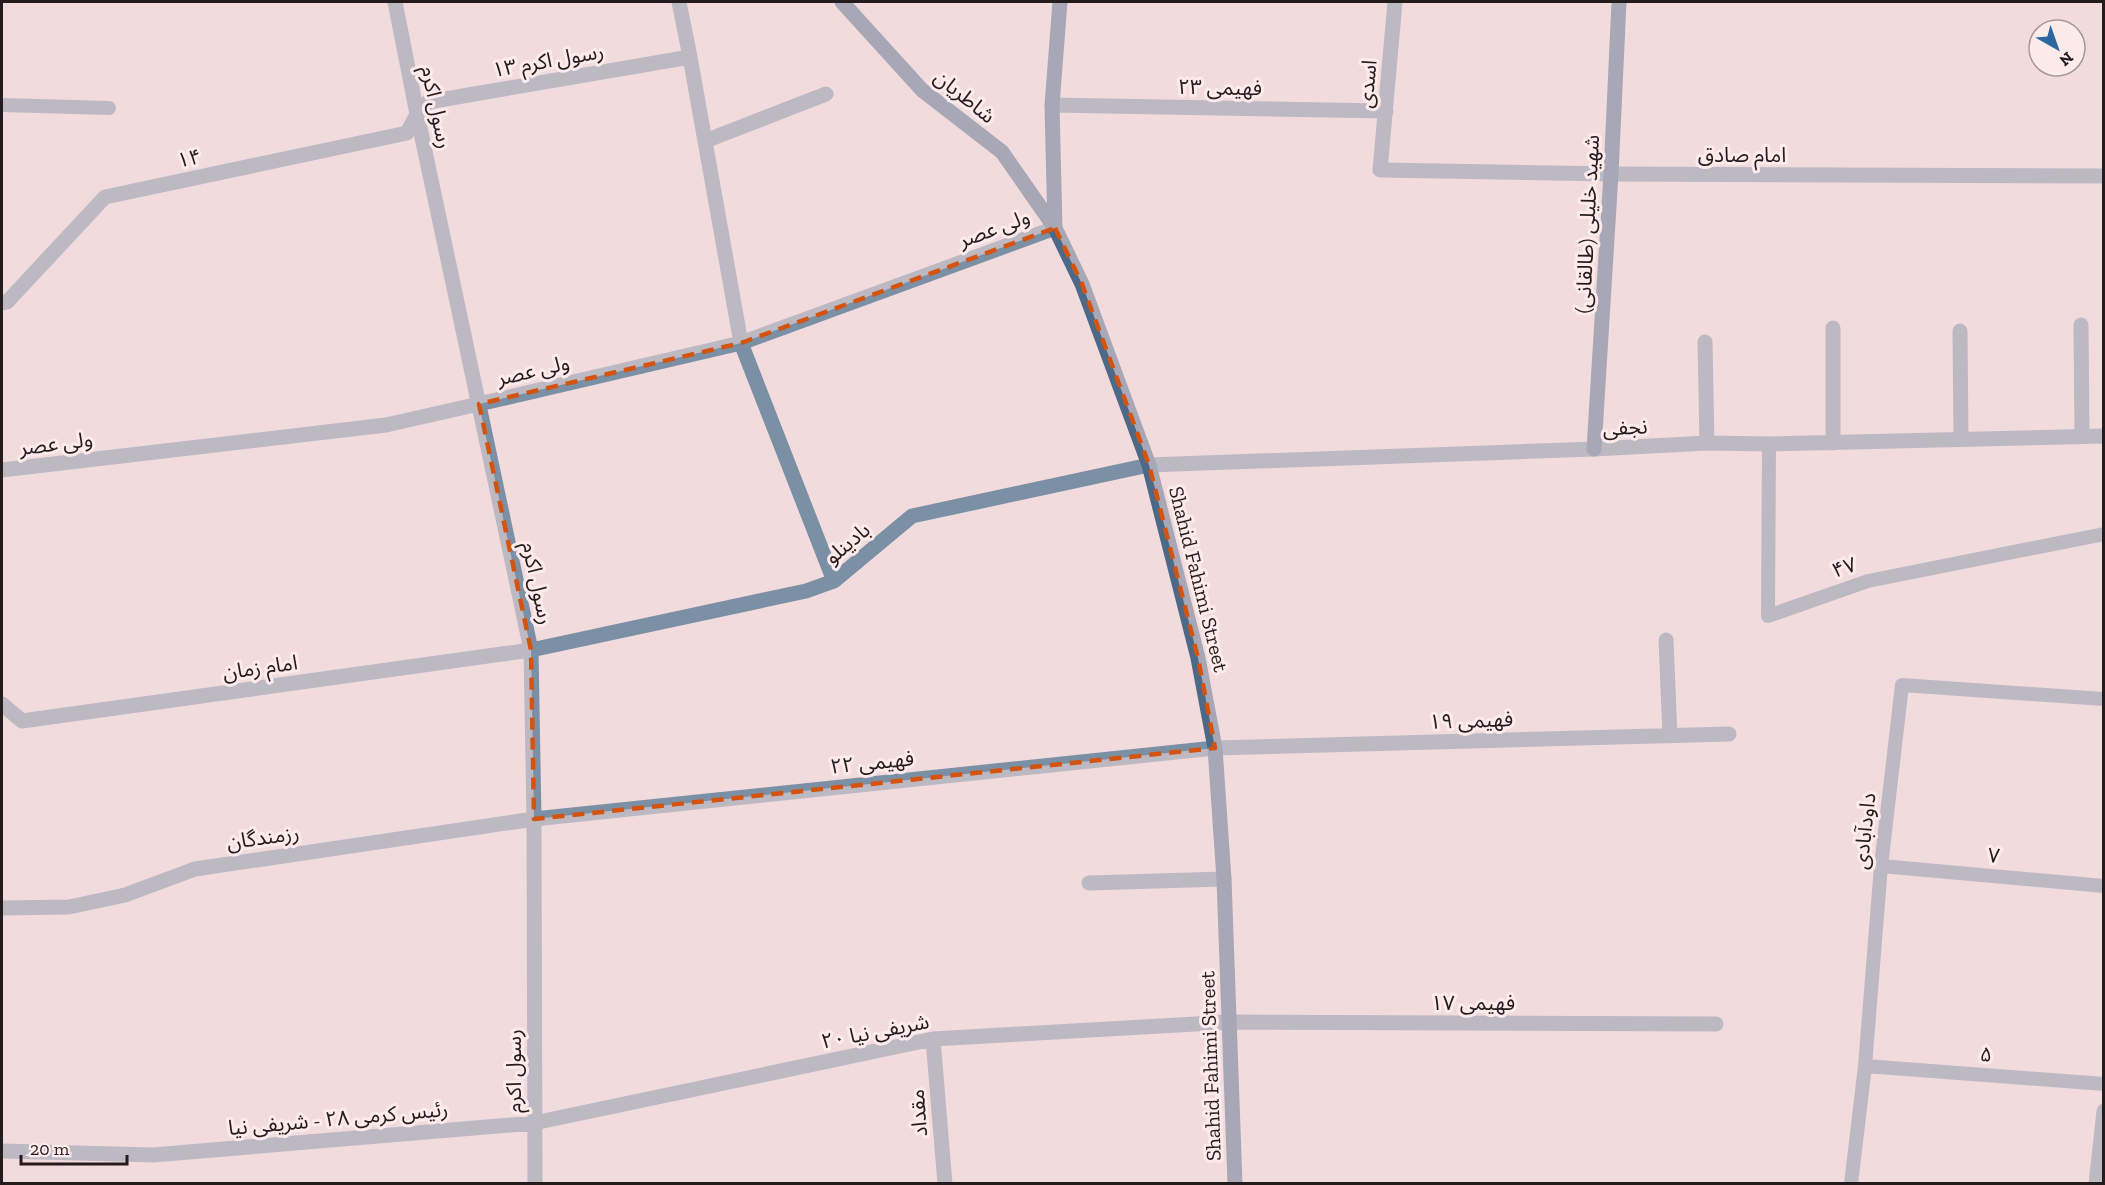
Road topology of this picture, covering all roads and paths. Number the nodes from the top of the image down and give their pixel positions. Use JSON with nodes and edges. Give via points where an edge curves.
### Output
{"nodes":[{"id":1,"x":395,"y":2,"type":"edge"},
{"id":2,"x":679,"y":2,"type":"edge"},
{"id":3,"x":842,"y":2,"type":"edge"},
{"id":4,"x":1060,"y":2,"type":"edge"},
{"id":5,"x":1395,"y":2,"type":"edge"},
{"id":6,"x":1619,"y":2,"type":"edge"},
{"id":7,"x":690,"y":57,"type":"junction"},
{"id":8,"x":826,"y":94,"type":"dead end"},
{"id":9,"x":2,"y":105,"type":"edge"},
{"id":10,"x":1052,"y":105,"type":"junction"},
{"id":11,"x":109,"y":108,"type":"dead end"},
{"id":12,"x":1386,"y":111,"type":"junction"},
{"id":13,"x":417,"y":114,"type":"junction"},
{"id":14,"x":705,"y":141,"type":"junction"},
{"id":15,"x":1380,"y":170,"type":"joint"},
{"id":16,"x":1611,"y":174,"type":"junction"},
{"id":17,"x":2103,"y":176,"type":"edge"},
{"id":18,"x":1055,"y":228,"type":"junction"},
{"id":19,"x":2,"y":303,"type":"edge"},
{"id":20,"x":2081,"y":325,"type":"dead end"},
{"id":21,"x":1833,"y":328,"type":"dead end"},
{"id":22,"x":1960,"y":331,"type":"dead end"},
{"id":23,"x":1705,"y":342,"type":"dead end"},
{"id":24,"x":741,"y":343,"type":"junction"},
{"id":25,"x":479,"y":404,"type":"junction"},
{"id":26,"x":2082,"y":435,"type":"junction"},
{"id":27,"x":2103,"y":436,"type":"edge"},
{"id":28,"x":1961,"y":439,"type":"junction"},
{"id":29,"x":1707,"y":443,"type":"junction"},
{"id":30,"x":1833,"y":443,"type":"junction"},
{"id":31,"x":1769,"y":444,"type":"junction"},
{"id":32,"x":1594,"y":449,"type":"junction"},
{"id":33,"x":1149,"y":465,"type":"junction"},
{"id":34,"x":2,"y":470,"type":"edge"},
{"id":35,"x":2103,"y":534,"type":"edge"},
{"id":36,"x":834,"y":581,"type":"junction"},
{"id":37,"x":1666,"y":640,"type":"dead end"},
{"id":38,"x":531,"y":650,"type":"junction"},
{"id":39,"x":2103,"y":699,"type":"edge"},
{"id":40,"x":2,"y":704,"type":"edge"},
{"id":41,"x":1729,"y":734,"type":"dead end"},
{"id":42,"x":1670,"y":736,"type":"junction"},
{"id":43,"x":1215,"y":748,"type":"junction"},
{"id":44,"x":534,"y":819,"type":"junction"},
{"id":45,"x":1881,"y":866,"type":"junction"},
{"id":46,"x":1224,"y":879,"type":"junction"},
{"id":47,"x":1089,"y":883,"type":"dead end"},
{"id":48,"x":2103,"y":886,"type":"edge"},
{"id":49,"x":2,"y":908,"type":"edge"},
{"id":50,"x":1230,"y":1022,"type":"junction"},
{"id":51,"x":1716,"y":1024,"type":"dead end"},
{"id":52,"x":933,"y":1039,"type":"junction"},
{"id":53,"x":1865,"y":1066,"type":"junction"},
{"id":54,"x":2103,"y":1084,"type":"edge"},
{"id":55,"x":2103,"y":1111,"type":"edge"},
{"id":56,"x":534,"y":1122,"type":"junction"},
{"id":57,"x":2,"y":1151,"type":"edge"},
{"id":58,"x":535,"y":1184,"type":"edge"},
{"id":59,"x":945,"y":1184,"type":"edge"},
{"id":60,"x":1235,"y":1184,"type":"edge"},
{"id":61,"x":1851,"y":1184,"type":"edge"},
{"id":62,"x":2096,"y":1184,"type":"edge"}],
"edges":[{"from":1,"to":13,"type":"street","name":"رسول اکرم"},
{"from":2,"to":7,"type":"street"},
{"from":3,"to":18,"type":"street","name":"شاطریان","via":[[922,90],[1002,152]]},
{"from":4,"to":10,"type":"street","name":"Shahid Fahimi Street"},
{"from":5,"to":12,"type":"street","name":"اسدی"},
{"from":6,"to":16,"type":"street","name":"شهید خلیلی (طالقانی)"},
{"from":7,"to":13,"type":"street","name":"رسول اکرم ۱۳","via":[[428,102]]},
{"from":7,"to":14,"type":"street"},
{"from":8,"to":14,"type":"street"},
{"from":9,"to":11,"type":"lane"},
{"from":10,"to":12,"type":"street","name":"فهیمی ۲۳"},
{"from":10,"to":18,"type":"street","name":"Shahid Fahimi Street"},
{"from":12,"to":15,"type":"street","name":"اسدی"},
{"from":13,"to":19,"type":"street","name":"۱۴","via":[[407,133],[105,197]]},
{"from":13,"to":25,"type":"street","name":"رسول اکرم"},
{"from":14,"to":24,"type":"street"},
{"from":15,"to":16,"type":"street","name":"امام صادق"},
{"from":16,"to":17,"type":"street","name":"امام صادق"},
{"from":16,"to":32,"type":"street","name":"شهید خلیلی (طالقانی)"},
{"from":18,"to":24,"type":"street","name":"ولی عصر"},
{"from":18,"to":33,"type":"street","name":"Shahid Fahimi Street","via":[[1082,284]]},
{"from":20,"to":26,"type":"street"},
{"from":21,"to":30,"type":"street"},
{"from":22,"to":28,"type":"street"},
{"from":23,"to":29,"type":"street"},
{"from":24,"to":25,"type":"street","name":"ولی عصر"},
{"from":24,"to":36,"type":"street"},
{"from":25,"to":34,"type":"street","name":"ولی عصر","via":[[387,425]]},
{"from":25,"to":38,"type":"street","name":"رسول اکرم"},
{"from":26,"to":27,"type":"street","name":"نجفی"},
{"from":26,"to":28,"type":"street","name":"نجفی"},
{"from":28,"to":30,"type":"street","name":"نجفی"},
{"from":29,"to":31,"type":"street","name":"نجفی"},
{"from":29,"to":32,"type":"street","name":"نجفی"},
{"from":30,"to":31,"type":"street","name":"نجفی"},
{"from":31,"to":35,"type":"lane","name":"۴۷","via":[[1768,616],[1868,580]]},
{"from":32,"to":33,"type":"street","name":"نجفی"},
{"from":33,"to":36,"type":"street","name":"بادینلو","via":[[912,516]]},
{"from":33,"to":43,"type":"street","name":"Shahid Fahimi Street","via":[[1198,658]]},
{"from":36,"to":38,"type":"street","name":"بادینلو","via":[[806,591]]},
{"from":37,"to":42,"type":"street"},
{"from":38,"to":40,"type":"street","name":"امام زمان","via":[[22,721]]},
{"from":38,"to":44,"type":"street","name":"رسول اکرم"},
{"from":39,"to":45,"type":"lane","name":"داودآبادی","via":[[1902,685]]},
{"from":41,"to":42,"type":"street","name":"فهیمی ۱۹"},
{"from":42,"to":43,"type":"street","name":"فهیمی ۱۹"},
{"from":43,"to":44,"type":"street","name":"فهیمی ۲۲"},
{"from":43,"to":46,"type":"street","name":"Shahid Fahimi Street"},
{"from":44,"to":49,"type":"street","name":"رزمندگان","via":[[195,868],[125,895],[69,907]]},
{"from":44,"to":56,"type":"street","name":"رسول اکرم"},
{"from":45,"to":48,"type":"lane","name":"۷"},
{"from":45,"to":53,"type":"lane","name":"داودآبادی"},
{"from":46,"to":47,"type":"street"},
{"from":46,"to":50,"type":"street","name":"Shahid Fahimi Street"},
{"from":50,"to":51,"type":"street","name":"فهیمی ۱۷"},
{"from":50,"to":52,"type":"street","name":"۲۰ شریفی نیا"},
{"from":50,"to":60,"type":"street","name":"Shahid Fahimi Street"},
{"from":52,"to":56,"type":"street","name":"۲۰ شریفی نیا"},
{"from":52,"to":59,"type":"street","name":"مقداد"},
{"from":53,"to":54,"type":"lane","name":"۵"},
{"from":53,"to":61,"type":"lane","name":"داودآبادی"},
{"from":55,"to":62,"type":"street"},
{"from":56,"to":57,"type":"street","name":"رئیس کرمی ۲۸ - شریفی نیا","via":[[153,1155]]},
{"from":56,"to":58,"type":"street","name":"رسول اکرم"}]}
